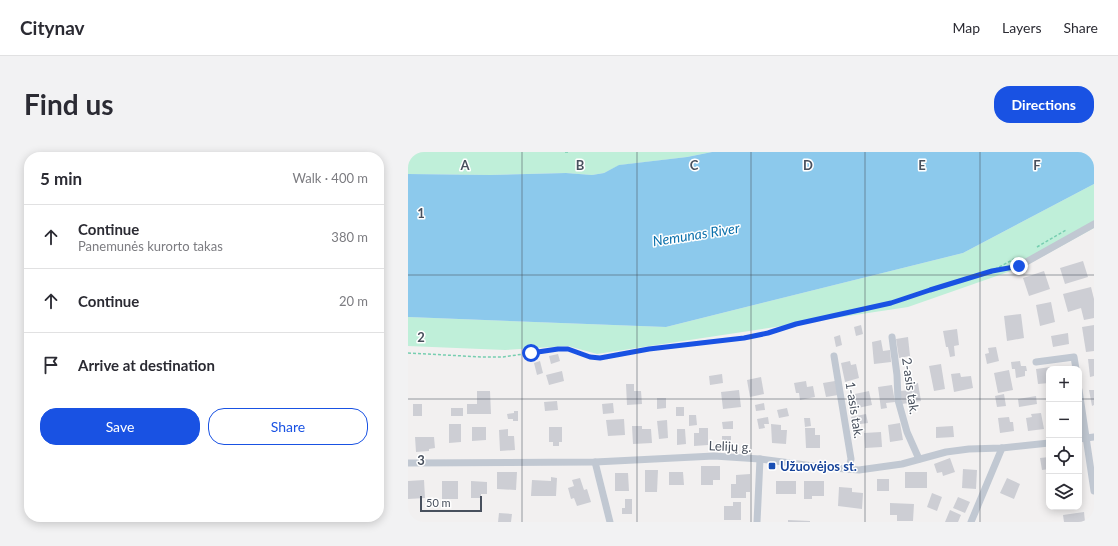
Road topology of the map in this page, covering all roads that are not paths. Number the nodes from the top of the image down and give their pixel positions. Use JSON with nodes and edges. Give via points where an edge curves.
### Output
{"nodes":[{"id":1,"x":1094,"y":224,"type":"edge"},
{"id":2,"x":1019,"y":266,"type":"road end"},
{"id":3,"x":892,"y":337,"type":"dead end"},
{"id":4,"x":834,"y":356,"type":"dead end"},
{"id":5,"x":1036,"y":362,"type":"dead end"},
{"id":6,"x":1076,"y":366,"type":"edge"},
{"id":7,"x":1094,"y":437,"type":"edge"},
{"id":8,"x":1082,"y":438,"type":"edge"},
{"id":9,"x":1046,"y":443,"type":"edge"},
{"id":10,"x":1002,"y":448,"type":"junction"},
{"id":11,"x":760,"y":459,"type":"junction"},
{"id":12,"x":919,"y":459,"type":"junction"},
{"id":13,"x":595,"y":462,"type":"junction"},
{"id":14,"x":408,"y":463,"type":"edge"},
{"id":15,"x":849,"y":469,"type":"junction"},
{"id":16,"x":1094,"y":490,"type":"edge"},
{"id":17,"x":610,"y":522,"type":"edge"},
{"id":18,"x":757,"y":522,"type":"edge"},
{"id":19,"x":971,"y":522,"type":"edge"}],
"edges":[{"from":1,"to":2,"type":"street"},
{"from":3,"to":12,"type":"street","name":"2-asis tak.","via":[[898,400],[907,432]]},
{"from":4,"to":15,"type":"street","name":"1-asis tak.","via":[[851,459]]},
{"from":5,"to":6,"type":"street","via":[[1074,357]]},
{"from":7,"to":8,"type":"street"},
{"from":8,"to":16,"type":"street"},
{"from":9,"to":10,"type":"street","name":"Lelijų g."},
{"from":10,"to":12,"type":"street","name":"Lelijų g.","via":[[946,452]]},
{"from":10,"to":19,"type":"street"},
{"from":11,"to":13,"type":"street","name":"Lelijų g.","via":[[714,456]]},
{"from":11,"to":15,"type":"street","name":"Lelijų g."},
{"from":11,"to":18,"type":"street"},
{"from":12,"to":15,"type":"street","name":"Lelijų g.","via":[[902,464]]},
{"from":13,"to":14,"type":"street","name":"Lelijų g."},
{"from":13,"to":17,"type":"street"}]}
